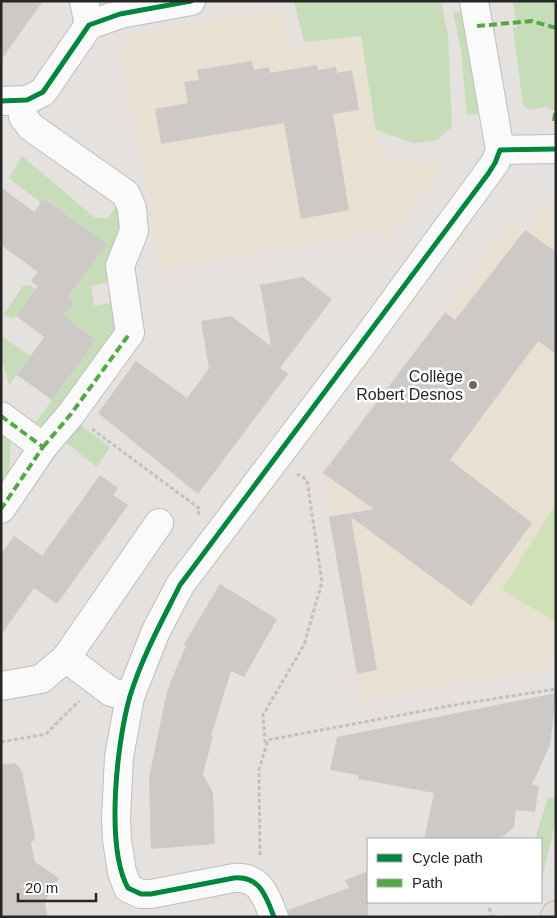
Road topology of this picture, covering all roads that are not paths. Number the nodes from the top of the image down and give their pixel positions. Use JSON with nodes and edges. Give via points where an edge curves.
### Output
{"nodes":[{"id":1,"x":191,"y":1,"type":"edge"},
{"id":2,"x":474,"y":1,"type":"edge"},
{"id":3,"x":87,"y":13,"type":"edge"},
{"id":4,"x":12,"y":101,"type":"edge"},
{"id":5,"x":556,"y":149,"type":"edge"},
{"id":6,"x":500,"y":150,"type":"junction"},
{"id":7,"x":1,"y":416,"type":"edge"},
{"id":8,"x":43,"y":448,"type":"junction"},
{"id":9,"x":1,"y":510,"type":"edge"},
{"id":10,"x":159,"y":524,"type":"dead end"},
{"id":11,"x":66,"y":658,"type":"junction"},
{"id":12,"x":1,"y":686,"type":"edge"},
{"id":13,"x":130,"y":697,"type":"junction"},
{"id":14,"x":274,"y":917,"type":"edge"}],
"edges":[{"from":1,"to":3,"type":"street","via":[[120,14]]},
{"from":2,"to":6,"type":"street"},
{"from":3,"to":4,"type":"street","via":[[43,92],[32,99]]},
{"from":4,"to":8,"type":"street","via":[[31,127],[128,197],[132,208],[134,231],[120,266],[130,333]]},
{"from":5,"to":6,"type":"street"},
{"from":6,"to":13,"type":"street","via":[[488,174],[445,234],[180,585],[155,633]]},
{"from":7,"to":8,"type":"street"},
{"from":8,"to":9,"type":"street"},
{"from":10,"to":11,"type":"street"},
{"from":11,"to":12,"type":"street","via":[[42,678]]},
{"from":11,"to":13,"type":"street","via":[[111,692]]},
{"from":13,"to":14,"type":"street","via":[[119,757],[116,818],[120,863],[128,888],[140,894],[151,894],[234,878],[248,879],[255,881],[262,890]]}]}
